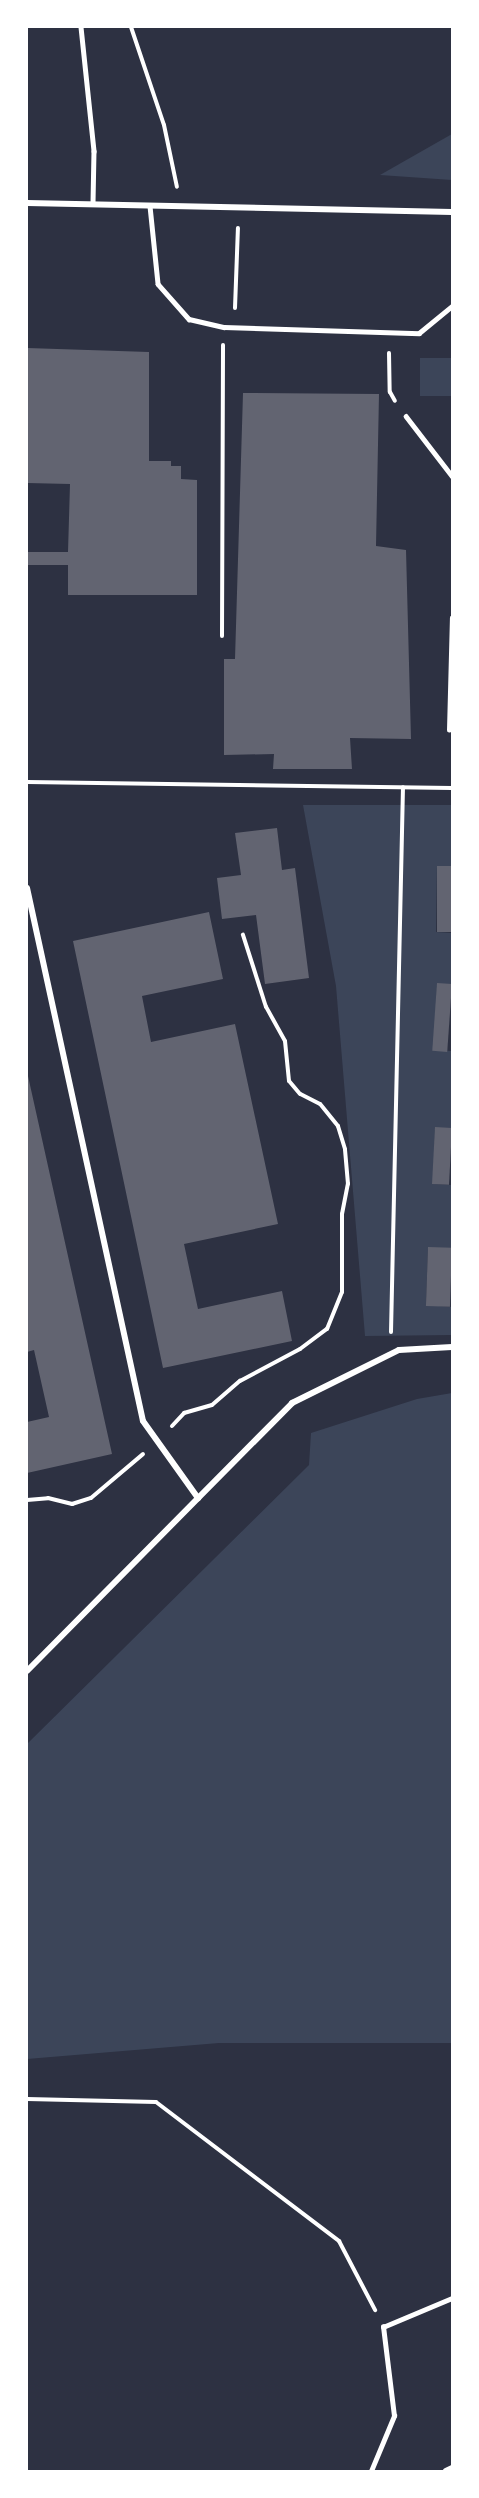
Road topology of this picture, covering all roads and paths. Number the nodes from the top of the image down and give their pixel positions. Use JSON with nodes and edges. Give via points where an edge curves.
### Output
{"nodes":[{"id":1,"x":81,"y":27,"type":"edge"},
{"id":2,"x":130,"y":27,"type":"edge"},
{"id":3,"x":27,"y":203,"type":"edge"},
{"id":4,"x":93,"y":203,"type":"junction"},
{"id":5,"x":150,"y":206,"type":"junction"},
{"id":6,"x":181,"y":206,"type":"junction"},
{"id":7,"x":239,"y":206,"type":"junction"},
{"id":8,"x":452,"y":212,"type":"edge"},
{"id":9,"x":452,"y":306,"type":"edge"},
{"id":10,"x":224,"y":327,"type":"junction"},
{"id":11,"x":389,"y":330,"type":"junction"},
{"id":12,"x":406,"y":416,"type":"joint"},
{"id":13,"x":452,"y":476,"type":"edge"},
{"id":14,"x":452,"y":618,"type":"edge"},
{"id":15,"x":222,"y":636,"type":"dead end"},
{"id":16,"x":449,"y":730,"type":"dead end"},
{"id":17,"x":27,"y":782,"type":"edge"},
{"id":18,"x":403,"y":787,"type":"junction"},
{"id":19,"x":452,"y":788,"type":"edge"},
{"id":20,"x":27,"y":888,"type":"edge"},
{"id":21,"x":243,"y":935,"type":"dead end"},
{"id":22,"x":452,"y":1347,"type":"edge"},
{"id":23,"x":390,"y":1354,"type":"junction"},
{"id":24,"x":159,"y":1442,"type":"junction"},
{"id":25,"x":198,"y":1498,"type":"junction"},
{"id":26,"x":27,"y":1500,"type":"edge"},
{"id":27,"x":27,"y":1671,"type":"edge"},
{"id":28,"x":27,"y":2099,"type":"edge"},
{"id":29,"x":452,"y":2298,"type":"edge"},
{"id":30,"x":384,"y":2327,"type":"junction"},
{"id":31,"x":452,"y":2468,"type":"edge"},
{"id":32,"x":371,"y":2471,"type":"edge"},
{"id":33,"x":446,"y":2471,"type":"edge"}],
"edges":[{"from":1,"to":4,"type":"lane","via":[[94,151]]},
{"from":2,"to":6,"type":"path","via":[[164,125]]},
{"from":3,"to":4,"type":"street"},
{"from":4,"to":5,"type":"street"},
{"from":5,"to":6,"type":"street"},
{"from":5,"to":10,"type":"lane","via":[[158,284],[189,318]]},
{"from":6,"to":7,"type":"street"},
{"from":7,"to":8,"type":"street"},
{"from":7,"to":10,"type":"path","via":[[235,307]]},
{"from":9,"to":11,"type":"lane","via":[[419,333]]},
{"from":10,"to":11,"type":"lane"},
{"from":10,"to":15,"type":"path"},
{"from":11,"to":12,"type":"path","via":[[390,392]]},
{"from":12,"to":13,"type":"lane"},
{"from":14,"to":16,"type":"lane"},
{"from":17,"to":18,"type":"path"},
{"from":18,"to":19,"type":"path"},
{"from":18,"to":23,"type":"path"},
{"from":20,"to":24,"type":"street","via":[[143,1421]]},
{"from":21,"to":24,"type":"path","via":[[266,1007],[285,1041],[289,1082],[300,1094],[320,1104],[338,1126],[345,1149],[348,1184],[342,1214],[342,1292],[327,1329],[300,1349],[240,1381],[212,1406],[184,1413]]},
{"from":22,"to":23,"type":"street"},
{"from":23,"to":25,"type":"street","via":[[292,1402]]},
{"from":24,"to":25,"type":"street"},
{"from":24,"to":26,"type":"path","via":[[91,1498],[72,1504],[48,1498]]},
{"from":25,"to":27,"type":"street"},
{"from":28,"to":30,"type":"path","via":[[156,2102],[339,2241]]},
{"from":29,"to":30,"type":"lane"},
{"from":30,"to":32,"type":"lane","via":[[394,2416]]},
{"from":31,"to":33,"type":"street"}]}
